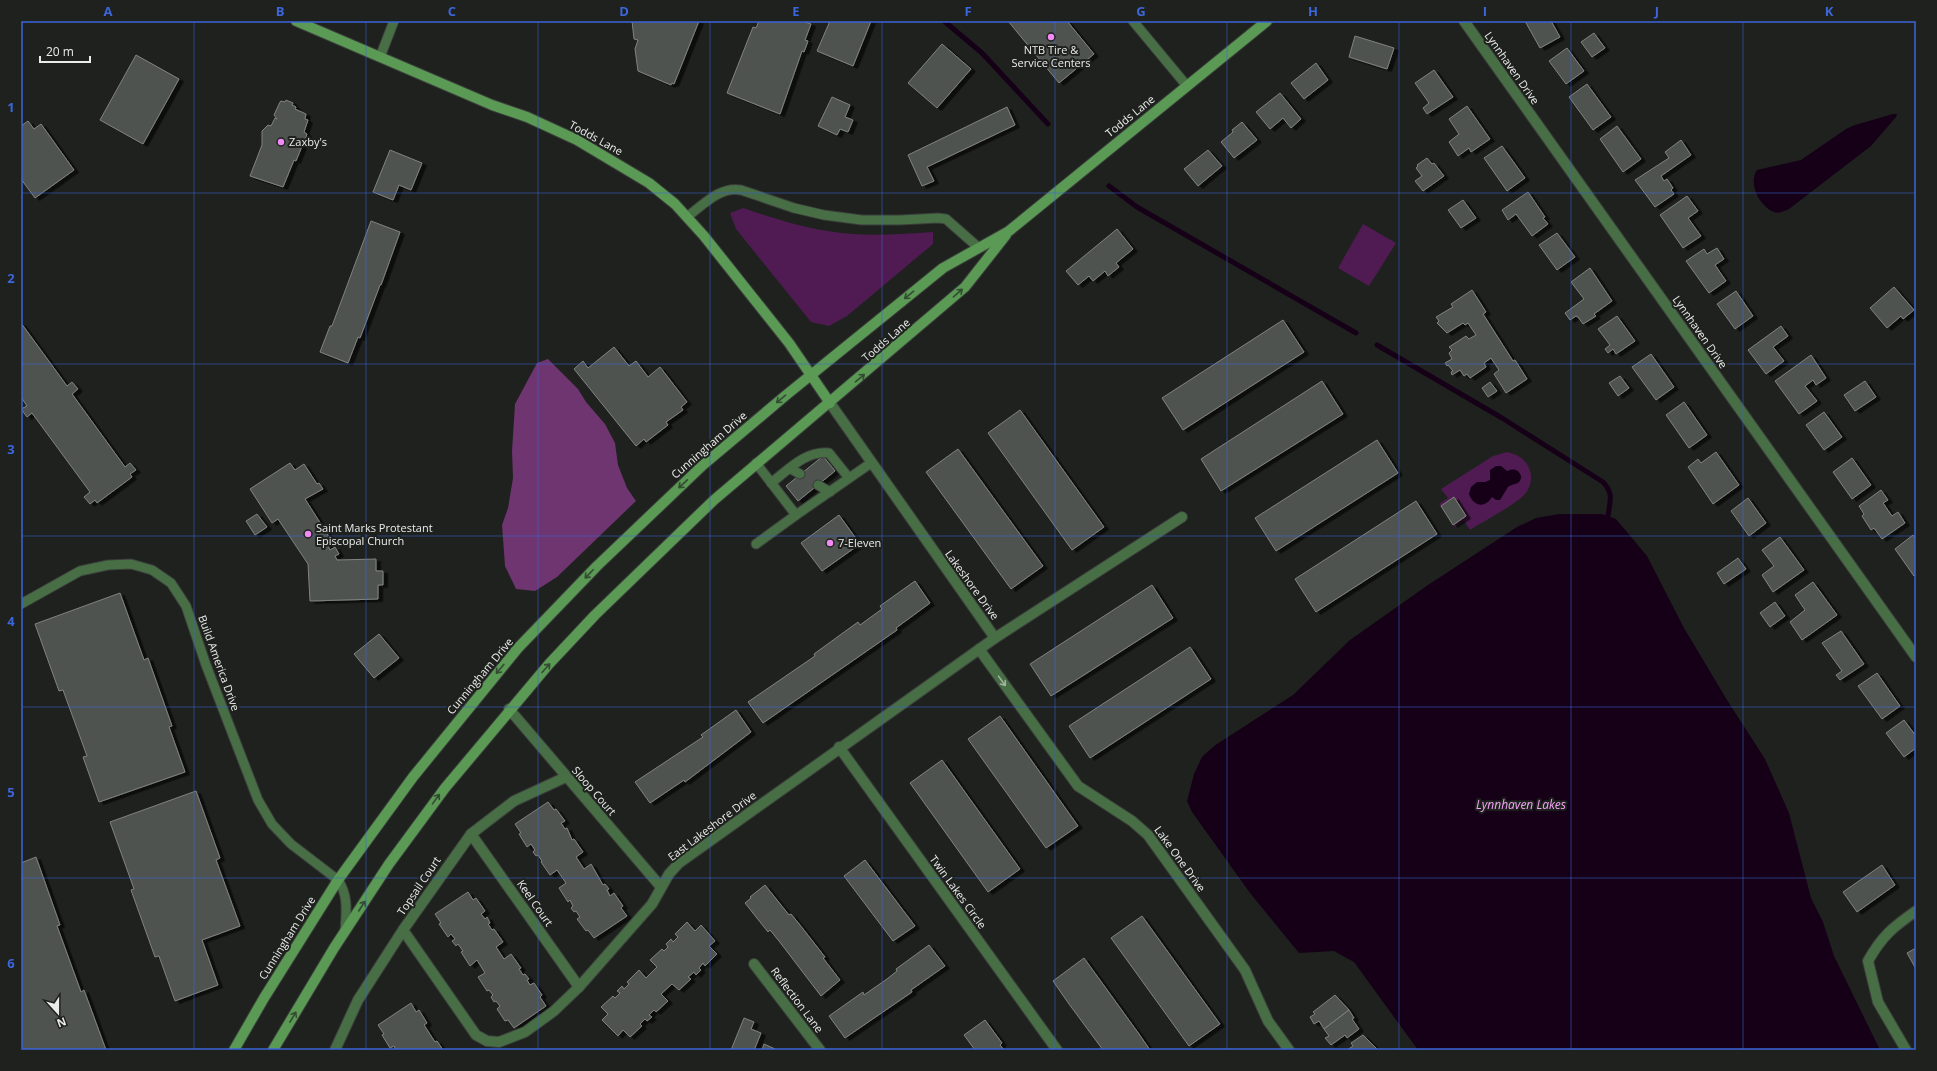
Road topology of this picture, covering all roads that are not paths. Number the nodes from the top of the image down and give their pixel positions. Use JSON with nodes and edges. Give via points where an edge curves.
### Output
{"nodes":[{"id":1,"x":296,"y":21,"type":"edge"},
{"id":2,"x":394,"y":21,"type":"edge"},
{"id":3,"x":1133,"y":21,"type":"edge"},
{"id":4,"x":1267,"y":21,"type":"edge"},
{"id":5,"x":1464,"y":21,"type":"edge"},
{"id":6,"x":380,"y":57,"type":"junction"},
{"id":7,"x":1187,"y":86,"type":"junction"},
{"id":8,"x":687,"y":217,"type":"junction"},
{"id":9,"x":1009,"y":231,"type":"junction"},
{"id":10,"x":979,"y":248,"type":"junction"},
{"id":11,"x":812,"y":375,"type":"junction"},
{"id":12,"x":830,"y":403,"type":"junction"},
{"id":13,"x":756,"y":463,"type":"junction"},
{"id":14,"x":871,"y":463,"type":"junction"},
{"id":15,"x":790,"y":469,"type":"junction"},
{"id":16,"x":800,"y":474,"type":"dead end"},
{"id":17,"x":850,"y":478,"type":"junction"},
{"id":18,"x":771,"y":483,"type":"junction"},
{"id":19,"x":818,"y":485,"type":"dead end"},
{"id":20,"x":830,"y":492,"type":"junction"},
{"id":21,"x":796,"y":515,"type":"junction"},
{"id":22,"x":1182,"y":517,"type":"dead end"},
{"id":23,"x":756,"y":544,"type":"dead end"},
{"id":24,"x":21,"y":604,"type":"edge"},
{"id":25,"x":995,"y":638,"type":"junction"},
{"id":26,"x":979,"y":649,"type":"junction"},
{"id":27,"x":1916,"y":657,"type":"edge"},
{"id":28,"x":509,"y":709,"type":"junction"},
{"id":29,"x":839,"y":747,"type":"junction"},
{"id":30,"x":566,"y":777,"type":"junction"},
{"id":31,"x":470,"y":834,"type":"junction"},
{"id":32,"x":338,"y":880,"type":"junction"},
{"id":33,"x":661,"y":887,"type":"junction"},
{"id":34,"x":1916,"y":911,"type":"edge"},
{"id":35,"x":403,"y":930,"type":"junction"},
{"id":36,"x":345,"y":932,"type":"junction"},
{"id":37,"x":754,"y":964,"type":"dead end"},
{"id":38,"x":579,"y":987,"type":"junction"},
{"id":39,"x":234,"y":1050,"type":"edge"},
{"id":40,"x":273,"y":1050,"type":"edge"},
{"id":41,"x":336,"y":1050,"type":"edge"},
{"id":42,"x":820,"y":1050,"type":"edge"},
{"id":43,"x":1057,"y":1050,"type":"edge"},
{"id":44,"x":1290,"y":1050,"type":"edge"},
{"id":45,"x":1906,"y":1050,"type":"edge"}],
"edges":[{"from":1,"to":6,"type":"main road","name":"Todds Lane"},
{"from":2,"to":6,"type":"lane"},
{"from":3,"to":7,"type":"lane"},
{"from":4,"to":7,"type":"main road","name":"Todds Lane"},
{"from":5,"to":27,"type":"street","name":"Lynnhaven Drive"},
{"from":6,"to":8,"type":"main road","name":"Todds Lane","via":[[577,140],[649,183]]},
{"from":7,"to":9,"type":"main road","name":"Todds Lane"},
{"from":8,"to":10,"type":"lane","via":[[716,195],[733,188],[824,215],[862,220],[946,219]]},
{"from":8,"to":11,"type":"main road","name":"Todds Lane","via":[[790,343]]},
{"from":9,"to":10,"type":"main road","name":"Todds Lane"},
{"from":12,"to":9,"type":"main road","name":"Todds Lane","one_way":true,"via":[[965,287]]},
{"from":10,"to":11,"type":"main road","name":"Todds Lane","one_way":true,"via":[[943,268]]},
{"from":11,"to":12,"type":"main road","name":"Todds Lane"},
{"from":11,"to":32,"type":"main road","name":"Cunningham Drive","one_way":true,"via":[[703,465],[596,566],[518,648],[413,777]]},
{"from":12,"to":13,"type":"main road"},
{"from":12,"to":14,"type":"street","name":"Lakeshore Drive"},
{"from":13,"to":18,"type":"lane"},
{"from":28,"to":13,"type":"main road","one_way":true,"via":[[600,610],[686,526]]},
{"from":14,"to":17,"type":"lane"},
{"from":14,"to":25,"type":"street","name":"Lakeshore Drive"},
{"from":15,"to":16,"type":"lane"},
{"from":15,"to":17,"type":"lane","via":[[808,456],[820,452],[829,453]]},
{"from":15,"to":18,"type":"lane"},
{"from":17,"to":20,"type":"lane"},
{"from":18,"to":21,"type":"lane"},
{"from":19,"to":20,"type":"lane"},
{"from":20,"to":21,"type":"lane"},
{"from":21,"to":23,"type":"lane"},
{"from":22,"to":25,"type":"street","name":"Lakeshore Drive"},
{"from":24,"to":32,"type":"lane","name":"Build America Drive","via":[[80,571],[108,565],[131,564],[152,570],[171,583],[186,606],[258,800],[268,818],[291,844]]},
{"from":25,"to":26,"type":"street","name":"East Lakeshore Drive"},
{"from":26,"to":29,"type":"street","name":"East Lakeshore Drive"},
{"from":26,"to":44,"type":"street","name":"Lake One Drive","one_way":true,"via":[[1078,786],[1132,821],[1148,835],[1245,970],[1268,1021]]},
{"from":28,"to":30,"type":"street","name":"Sloop Court"},
{"from":36,"to":28,"type":"main road","one_way":true,"via":[[389,864],[444,788]]},
{"from":29,"to":33,"type":"street","name":"East Lakeshore Drive","via":[[679,863]]},
{"from":29,"to":43,"type":"street","name":"Twin Lakes Circle"},
{"from":30,"to":31,"type":"street","name":"Topsail Court","via":[[514,801]]},
{"from":30,"to":33,"type":"street","name":"Sloop Court"},
{"from":31,"to":35,"type":"street","name":"Topsail Court"},
{"from":31,"to":38,"type":"street","name":"Keel Court"},
{"from":32,"to":36,"type":"lane","via":[[346,895]]},
{"from":32,"to":39,"type":"main road","name":"Cunningham Drive"},
{"from":33,"to":38,"type":"street","name":"East Lakeshore Drive","via":[[652,904]]},
{"from":34,"to":45,"type":"street","via":[[1893,927],[1878,944],[1868,961],[1878,1002]]},
{"from":35,"to":38,"type":"street","name":"East Lakeshore Drive","via":[[476,1035],[487,1041],[499,1042],[525,1032],[554,1011]]},
{"from":35,"to":41,"type":"street","name":"Topsail Court","via":[[358,1000]]},
{"from":40,"to":36,"type":"main road","one_way":true},
{"from":37,"to":42,"type":"street","name":"Reflection Lane"}]}
